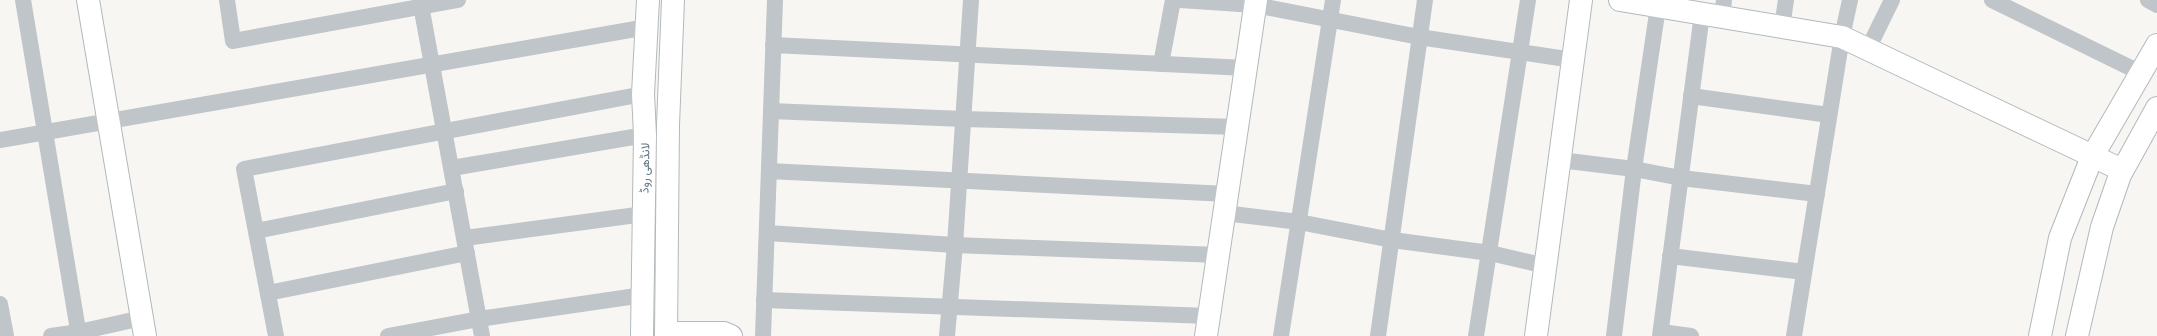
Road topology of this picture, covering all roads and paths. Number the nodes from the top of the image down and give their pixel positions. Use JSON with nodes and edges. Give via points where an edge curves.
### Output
{"nodes":[{"id":1,"x":23,"y":0,"type":"edge"},
{"id":2,"x":88,"y":0,"type":"edge"},
{"id":3,"x":227,"y":0,"type":"edge"},
{"id":4,"x":458,"y":0,"type":"edge"},
{"id":5,"x":648,"y":0,"type":"edge"},
{"id":6,"x":673,"y":0,"type":"edge"},
{"id":7,"x":775,"y":0,"type":"edge"},
{"id":8,"x":971,"y":0,"type":"edge"},
{"id":9,"x":1173,"y":0,"type":"edge"},
{"id":10,"x":1180,"y":0,"type":"edge"},
{"id":11,"x":1332,"y":0,"type":"edge"},
{"id":12,"x":1425,"y":0,"type":"edge"},
{"id":13,"x":1528,"y":0,"type":"edge"},
{"id":14,"x":1581,"y":0,"type":"edge"},
{"id":15,"x":1620,"y":0,"type":"edge"},
{"id":16,"x":1786,"y":0,"type":"edge"},
{"id":17,"x":1850,"y":0,"type":"edge"},
{"id":18,"x":1892,"y":0,"type":"edge"},
{"id":19,"x":1992,"y":0,"type":"edge"},
{"id":20,"x":2148,"y":0,"type":"edge"},
{"id":21,"x":421,"y":3,"type":"edge"},
{"id":22,"x":1255,"y":3,"type":"edge"},
{"id":23,"x":1658,"y":3,"type":"edge"},
{"id":24,"x":2157,"y":4,"type":"edge"},
{"id":25,"x":1716,"y":10,"type":"edge"},
{"id":26,"x":1330,"y":19,"type":"junction"},
{"id":27,"x":647,"y":27,"type":"junction"},
{"id":28,"x":1782,"y":27,"type":"junction"},
{"id":29,"x":1419,"y":36,"type":"junction"},
{"id":30,"x":1842,"y":37,"type":"junction"},
{"id":31,"x":2157,"y":44,"type":"edge"},
{"id":32,"x":773,"y":45,"type":"junction"},
{"id":33,"x":1868,"y":49,"type":"junction"},
{"id":34,"x":966,"y":54,"type":"junction"},
{"id":35,"x":1521,"y":54,"type":"junction"},
{"id":36,"x":1573,"y":60,"type":"junction"},
{"id":37,"x":1162,"y":64,"type":"junction"},
{"id":38,"x":433,"y":65,"type":"junction"},
{"id":39,"x":1246,"y":68,"type":"junction"},
{"id":40,"x":2140,"y":73,"type":"junction"},
{"id":41,"x":643,"y":94,"type":"junction"},
{"id":42,"x":1691,"y":96,"type":"junction"},
{"id":43,"x":2157,"y":108,"type":"edge"},
{"id":44,"x":771,"y":111,"type":"junction"},
{"id":45,"x":1829,"y":115,"type":"junction"},
{"id":46,"x":963,"y":119,"type":"junction"},
{"id":47,"x":109,"y":122,"type":"junction"},
{"id":48,"x":1237,"y":126,"type":"junction"},
{"id":49,"x":2151,"y":131,"type":"edge"},
{"id":50,"x":46,"y":132,"type":"junction"},
{"id":51,"x":445,"y":132,"type":"junction"},
{"id":52,"x":645,"y":135,"type":"junction"},
{"id":53,"x":0,"y":140,"type":"edge"},
{"id":54,"x":2092,"y":157,"type":"junction"},
{"id":55,"x":1560,"y":160,"type":"junction"},
{"id":56,"x":452,"y":168,"type":"junction"},
{"id":57,"x":1634,"y":169,"type":"junction"},
{"id":58,"x":2122,"y":170,"type":"junction"},
{"id":59,"x":769,"y":171,"type":"junction"},
{"id":60,"x":1681,"y":178,"type":"junction"},
{"id":61,"x":958,"y":181,"type":"junction"},
{"id":62,"x":456,"y":191,"type":"junction"},
{"id":63,"x":1817,"y":194,"type":"junction"},
{"id":64,"x":1226,"y":204,"type":"junction"},
{"id":65,"x":644,"y":214,"type":"junction"},
{"id":66,"x":1299,"y":222,"type":"junction"},
{"id":67,"x":256,"y":231,"type":"junction"},
{"id":68,"x":767,"y":233,"type":"junction"},
{"id":69,"x":1392,"y":240,"type":"junction"},
{"id":70,"x":955,"y":245,"type":"junction"},
{"id":71,"x":466,"y":246,"type":"junction"},
{"id":72,"x":1490,"y":253,"type":"junction"},
{"id":73,"x":1218,"y":255,"type":"junction"},
{"id":74,"x":1670,"y":256,"type":"junction"},
{"id":75,"x":1546,"y":266,"type":"junction"},
{"id":76,"x":1804,"y":272,"type":"junction"},
{"id":77,"x":268,"y":293,"type":"junction"},
{"id":78,"x":643,"y":295,"type":"junction"},
{"id":79,"x":764,"y":300,"type":"junction"},
{"id":80,"x":949,"y":306,"type":"junction"},
{"id":81,"x":0,"y":309,"type":"edge"},
{"id":82,"x":479,"y":319,"type":"junction"},
{"id":83,"x":1208,"y":326,"type":"edge"},
{"id":84,"x":144,"y":327,"type":"edge"},
{"id":85,"x":79,"y":334,"type":"edge"},
{"id":86,"x":666,"y":334,"type":"edge"},
{"id":87,"x":1660,"y":334,"type":"edge"},
{"id":88,"x":6,"y":336,"type":"edge"},
{"id":89,"x":51,"y":336,"type":"edge"},
{"id":90,"x":276,"y":336,"type":"edge"},
{"id":91,"x":388,"y":336,"type":"edge"},
{"id":92,"x":482,"y":336,"type":"edge"},
{"id":93,"x":642,"y":336,"type":"edge"},
{"id":94,"x":731,"y":336,"type":"edge"},
{"id":95,"x":763,"y":336,"type":"edge"},
{"id":96,"x":947,"y":336,"type":"edge"},
{"id":97,"x":1281,"y":336,"type":"edge"},
{"id":98,"x":1378,"y":336,"type":"edge"},
{"id":99,"x":1476,"y":336,"type":"edge"},
{"id":100,"x":1536,"y":336,"type":"edge"},
{"id":101,"x":1614,"y":336,"type":"edge"},
{"id":102,"x":1691,"y":336,"type":"edge"},
{"id":103,"x":1794,"y":336,"type":"edge"},
{"id":104,"x":2040,"y":336,"type":"edge"},
{"id":105,"x":2076,"y":336,"type":"edge"}],
"edges":[{"from":1,"to":50,"type":"street"},
{"from":2,"to":47,"type":"street"},
{"from":3,"to":21,"type":"street","via":[[234,41]]},
{"from":4,"to":21,"type":"street"},
{"from":5,"to":27,"type":"street","name":"لانڈھی روڈ"},
{"from":6,"to":86,"type":"street","name":"لانڈھی روڈ","via":[[668,125]]},
{"from":7,"to":32,"type":"street"},
{"from":8,"to":34,"type":"street"},
{"from":9,"to":37,"type":"street"},
{"from":10,"to":22,"type":"street"},
{"from":11,"to":26,"type":"street"},
{"from":12,"to":29,"type":"street"},
{"from":13,"to":35,"type":"street"},
{"from":14,"to":36,"type":"street"},
{"from":15,"to":23,"type":"street"},
{"from":16,"to":28,"type":"street"},
{"from":17,"to":30,"type":"street"},
{"from":18,"to":33,"type":"street"},
{"from":19,"to":40,"type":"street"},
{"from":20,"to":24,"type":"street"},
{"from":21,"to":38,"type":"street"},
{"from":22,"to":26,"type":"street"},
{"from":22,"to":39,"type":"street"},
{"from":23,"to":25,"type":"street"},
{"from":23,"to":57,"type":"street"},
{"from":25,"to":28,"type":"street"},
{"from":25,"to":42,"type":"street"},
{"from":26,"to":29,"type":"street"},
{"from":26,"to":66,"type":"street"},
{"from":27,"to":38,"type":"street"},
{"from":27,"to":41,"type":"street","name":"لانڈھی روڈ"},
{"from":28,"to":30,"type":"street"},
{"from":29,"to":35,"type":"street"},
{"from":29,"to":69,"type":"street"},
{"from":30,"to":33,"type":"street"},
{"from":30,"to":45,"type":"street"},
{"from":31,"to":40,"type":"street"},
{"from":32,"to":34,"type":"street"},
{"from":32,"to":44,"type":"street"},
{"from":33,"to":54,"type":"street"},
{"from":34,"to":37,"type":"street"},
{"from":34,"to":46,"type":"street"},
{"from":35,"to":36,"type":"street"},
{"from":35,"to":72,"type":"street"},
{"from":36,"to":55,"type":"street"},
{"from":37,"to":39,"type":"street"},
{"from":38,"to":47,"type":"street"},
{"from":38,"to":51,"type":"street"},
{"from":39,"to":48,"type":"street"},
{"from":40,"to":54,"type":"street"},
{"from":41,"to":51,"type":"street"},
{"from":41,"to":52,"type":"street","name":"لانڈھی روڈ"},
{"from":42,"to":45,"type":"street"},
{"from":42,"to":60,"type":"street"},
{"from":43,"to":49,"type":"street"},
{"from":44,"to":46,"type":"street"},
{"from":44,"to":59,"type":"street"},
{"from":45,"to":63,"type":"street"},
{"from":46,"to":48,"type":"street"},
{"from":46,"to":61,"type":"street"},
{"from":47,"to":50,"type":"street"},
{"from":47,"to":84,"type":"street"},
{"from":48,"to":64,"type":"street"},
{"from":49,"to":58,"type":"street"},
{"from":50,"to":53,"type":"street"},
{"from":50,"to":85,"type":"street"},
{"from":51,"to":56,"type":"street"},
{"from":51,"to":67,"type":"street","via":[[244,169]]},
{"from":52,"to":56,"type":"street"},
{"from":52,"to":65,"type":"street","name":"لانڈھی روڈ"},
{"from":54,"to":58,"type":"street"},
{"from":54,"to":104,"type":"street","via":[[2060,238]]},
{"from":55,"to":57,"type":"street"},
{"from":55,"to":75,"type":"street"},
{"from":56,"to":62,"type":"street"},
{"from":57,"to":60,"type":"street"},
{"from":57,"to":101,"type":"street"},
{"from":58,"to":105,"type":"street","via":[[2102,227]]},
{"from":59,"to":61,"type":"street"},
{"from":59,"to":68,"type":"street"},
{"from":60,"to":63,"type":"street"},
{"from":60,"to":74,"type":"street"},
{"from":61,"to":64,"type":"street"},
{"from":61,"to":70,"type":"street"},
{"from":62,"to":67,"type":"street"},
{"from":62,"to":71,"type":"street"},
{"from":63,"to":76,"type":"street"},
{"from":64,"to":66,"type":"street"},
{"from":64,"to":73,"type":"street"},
{"from":65,"to":71,"type":"street"},
{"from":65,"to":78,"type":"street","name":"لانڈھی روڈ"},
{"from":66,"to":69,"type":"street"},
{"from":66,"to":97,"type":"street"},
{"from":67,"to":77,"type":"street"},
{"from":68,"to":70,"type":"street"},
{"from":68,"to":79,"type":"street"},
{"from":69,"to":72,"type":"street"},
{"from":69,"to":98,"type":"street"},
{"from":70,"to":73,"type":"street"},
{"from":70,"to":80,"type":"street"},
{"from":71,"to":77,"type":"street"},
{"from":71,"to":82,"type":"street"},
{"from":72,"to":75,"type":"street"},
{"from":72,"to":99,"type":"street"},
{"from":73,"to":83,"type":"street"},
{"from":74,"to":76,"type":"street"},
{"from":74,"to":87,"type":"street"},
{"from":75,"to":100,"type":"street"},
{"from":76,"to":103,"type":"street"},
{"from":77,"to":90,"type":"street"},
{"from":78,"to":82,"type":"street"},
{"from":78,"to":93,"type":"street","name":"لانڈھی روڈ"},
{"from":79,"to":80,"type":"street"},
{"from":79,"to":95,"type":"street"},
{"from":80,"to":83,"type":"street"},
{"from":80,"to":96,"type":"street"},
{"from":81,"to":88,"type":"street"},
{"from":82,"to":91,"type":"street"},
{"from":82,"to":92,"type":"street"},
{"from":84,"to":85,"type":"street"},
{"from":85,"to":89,"type":"street"},
{"from":86,"to":94,"type":"street","via":[[724,333]]},
{"from":87,"to":102,"type":"street"}]}
